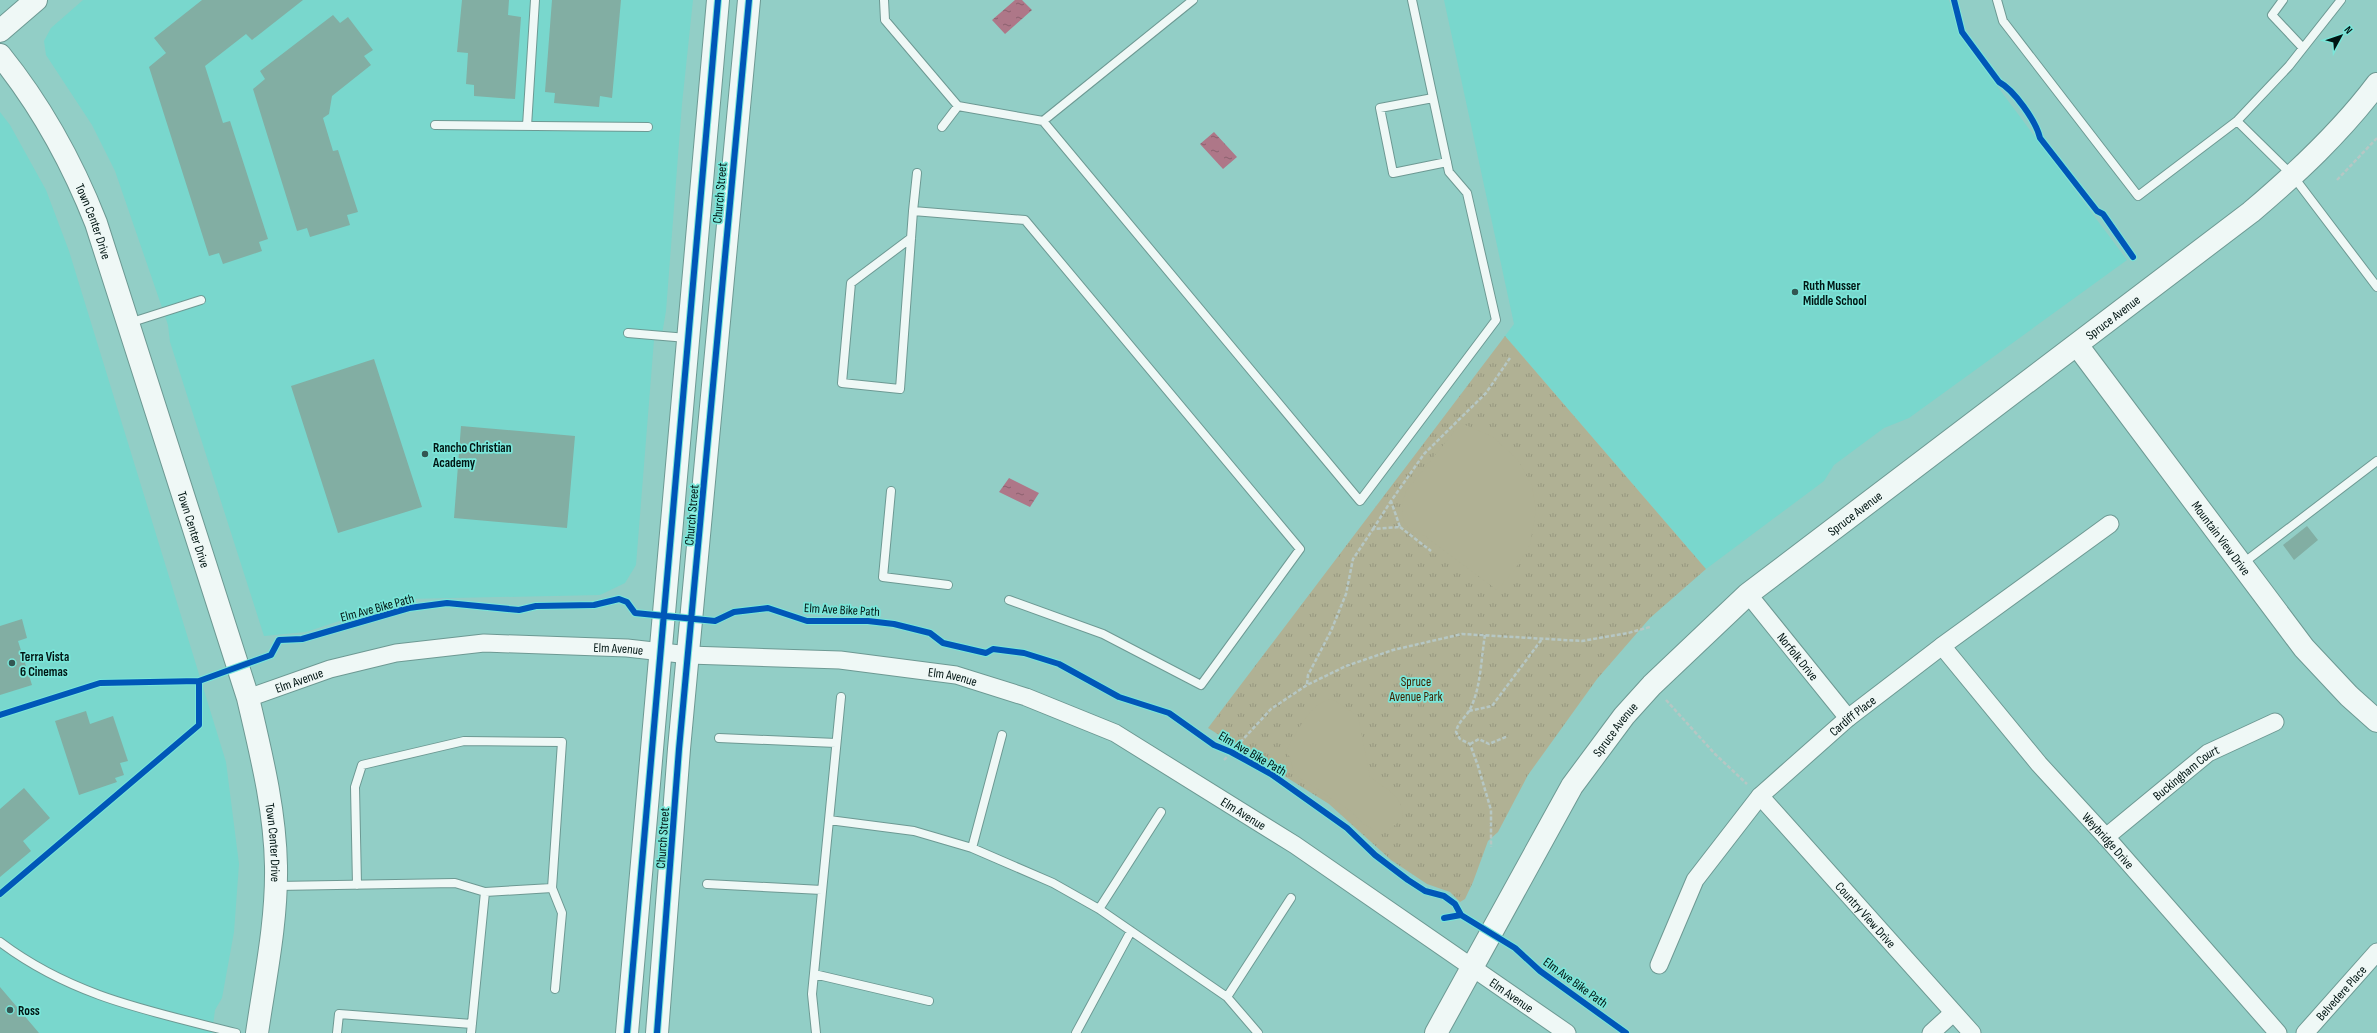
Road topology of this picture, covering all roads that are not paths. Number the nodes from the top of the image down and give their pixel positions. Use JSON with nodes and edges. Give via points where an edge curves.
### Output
{"nodes":[{"id":1,"x":36,"y":0,"type":"edge"},
{"id":2,"x":535,"y":0,"type":"edge"},
{"id":3,"x":718,"y":0,"type":"edge"},
{"id":4,"x":749,"y":0,"type":"edge"},
{"id":5,"x":884,"y":0,"type":"edge"},
{"id":6,"x":1193,"y":0,"type":"edge"},
{"id":7,"x":1412,"y":0,"type":"edge"},
{"id":8,"x":1997,"y":0,"type":"edge"},
{"id":9,"x":2283,"y":0,"type":"edge"},
{"id":10,"x":2341,"y":0,"type":"edge"},
{"id":11,"x":0,"y":31,"type":"edge"},
{"id":12,"x":2303,"y":48,"type":"junction"},
{"id":13,"x":0,"y":55,"type":"edge"},
{"id":14,"x":2377,"y":84,"type":"edge"},
{"id":15,"x":1433,"y":98,"type":"junction"},
{"id":16,"x":958,"y":106,"type":"junction"},
{"id":17,"x":1043,"y":121,"type":"junction"},
{"id":18,"x":2237,"y":121,"type":"junction"},
{"id":19,"x":435,"y":125,"type":"dead end"},
{"id":20,"x":527,"y":126,"type":"junction"},
{"id":21,"x":648,"y":127,"type":"dead end"},
{"id":22,"x":942,"y":127,"type":"dead end"},
{"id":23,"x":1447,"y":162,"type":"junction"},
{"id":24,"x":917,"y":173,"type":"dead end"},
{"id":25,"x":2293,"y":176,"type":"junction"},
{"id":26,"x":913,"y":211,"type":"junction"},
{"id":27,"x":910,"y":238,"type":"junction"},
{"id":28,"x":2377,"y":287,"type":"edge"},
{"id":29,"x":201,"y":300,"type":"dead end"},
{"id":30,"x":129,"y":323,"type":"junction"},
{"id":31,"x":628,"y":333,"type":"dead end"},
{"id":32,"x":688,"y":338,"type":"junction"},
{"id":33,"x":2077,"y":345,"type":"junction"},
{"id":34,"x":2377,"y":461,"type":"edge"},
{"id":35,"x":891,"y":491,"type":"dead end"},
{"id":36,"x":2110,"y":524,"type":"dead end"},
{"id":37,"x":2240,"y":565,"type":"junction"},
{"id":38,"x":948,"y":585,"type":"dead end"},
{"id":39,"x":1748,"y":594,"type":"junction"},
{"id":40,"x":1009,"y":600,"type":"dead end"},
{"id":41,"x":1942,"y":646,"type":"junction"},
{"id":42,"x":660,"y":652,"type":"junction"},
{"id":43,"x":689,"y":655,"type":"junction"},
{"id":44,"x":841,"y":697,"type":"dead end"},
{"id":45,"x":248,"y":698,"type":"junction"},
{"id":46,"x":1848,"y":718,"type":"junction"},
{"id":47,"x":2377,"y":721,"type":"edge"},
{"id":48,"x":2275,"y":722,"type":"dead end"},
{"id":49,"x":1002,"y":735,"type":"dead end"},
{"id":50,"x":720,"y":738,"type":"dead end"},
{"id":51,"x":836,"y":743,"type":"junction"},
{"id":52,"x":1754,"y":791,"type":"junction"},
{"id":53,"x":1161,"y":812,"type":"dead end"},
{"id":54,"x":829,"y":820,"type":"junction"},
{"id":55,"x":2106,"y":837,"type":"junction"},
{"id":56,"x":972,"y":848,"type":"junction"},
{"id":57,"x":707,"y":884,"type":"dead end"},
{"id":58,"x":357,"y":885,"type":"junction"},
{"id":59,"x":275,"y":886,"type":"junction"},
{"id":60,"x":552,"y":888,"type":"junction"},
{"id":61,"x":822,"y":890,"type":"junction"},
{"id":62,"x":485,"y":892,"type":"junction"},
{"id":63,"x":1291,"y":898,"type":"dead end"},
{"id":64,"x":1099,"y":909,"type":"junction"},
{"id":65,"x":1131,"y":931,"type":"junction"},
{"id":66,"x":0,"y":942,"type":"edge"},
{"id":67,"x":2377,"y":952,"type":"edge"},
{"id":68,"x":1471,"y":965,"type":"junction"},
{"id":69,"x":1659,"y":965,"type":"dead end"},
{"id":70,"x":814,"y":974,"type":"junction"},
{"id":71,"x":555,"y":989,"type":"dead end"},
{"id":72,"x":1227,"y":997,"type":"junction"},
{"id":73,"x":929,"y":1001,"type":"dead end"},
{"id":74,"x":1953,"y":1013,"type":"junction"},
{"id":75,"x":472,"y":1024,"type":"junction"},
{"id":76,"x":1256,"y":1032,"type":"edge"},
{"id":77,"x":236,"y":1033,"type":"edge"},
{"id":78,"x":256,"y":1033,"type":"edge"},
{"id":79,"x":337,"y":1033,"type":"edge"},
{"id":80,"x":471,"y":1033,"type":"edge"},
{"id":81,"x":627,"y":1033,"type":"edge"},
{"id":82,"x":657,"y":1033,"type":"edge"},
{"id":83,"x":816,"y":1033,"type":"edge"},
{"id":84,"x":1076,"y":1033,"type":"edge"},
{"id":85,"x":1436,"y":1033,"type":"edge"},
{"id":86,"x":1566,"y":1033,"type":"edge"},
{"id":87,"x":1931,"y":1033,"type":"edge"},
{"id":88,"x":1972,"y":1033,"type":"edge"},
{"id":89,"x":2278,"y":1033,"type":"edge"},
{"id":90,"x":2305,"y":1033,"type":"edge"}],
"edges":[{"from":1,"to":11,"type":"street"},
{"from":2,"to":20,"type":"lane"},
{"from":3,"to":32,"type":"street","name":"Church Street"},
{"from":4,"to":43,"type":"street","name":"Church Street","via":[[734,141]]},
{"from":5,"to":16,"type":"lane","via":[[885,20]]},
{"from":6,"to":17,"type":"lane"},
{"from":7,"to":15,"type":"lane"},
{"from":8,"to":18,"type":"lane","via":[[2003,21],[2138,196]]},
{"from":9,"to":12,"type":"lane","via":[[2272,14]]},
{"from":10,"to":12,"type":"lane"},
{"from":12,"to":18,"type":"lane"},
{"from":13,"to":30,"type":"street","name":"Town Center Drive","via":[[39,107],[80,182]]},
{"from":14,"to":25,"type":"street","name":"Spruce Avenue","via":[[2336,133]]},
{"from":15,"to":23,"type":"lane"},
{"from":15,"to":23,"type":"lane","via":[[1380,108],[1393,173]]},
{"from":16,"to":17,"type":"lane"},
{"from":16,"to":22,"type":"lane"},
{"from":17,"to":23,"type":"lane","via":[[1360,501],[1496,320],[1467,193],[1450,172]]},
{"from":18,"to":25,"type":"lane"},
{"from":19,"to":20,"type":"lane"},
{"from":20,"to":21,"type":"lane"},
{"from":24,"to":26,"type":"lane"},
{"from":25,"to":28,"type":"lane"},
{"from":25,"to":33,"type":"street","name":"Spruce Avenue","via":[[2251,212]]},
{"from":26,"to":27,"type":"lane"},
{"from":26,"to":40,"type":"lane","via":[[1025,220],[1300,549],[1201,685],[1103,634]]},
{"from":27,"to":27,"type":"lane","via":[[900,389],[842,383],[851,283]]},
{"from":29,"to":30,"type":"lane"},
{"from":30,"to":45,"type":"street","name":"Town Center Drive"},
{"from":31,"to":32,"type":"lane"},
{"from":32,"to":42,"type":"street","name":"Church Street"},
{"from":33,"to":37,"type":"street","name":"Mountain View Drive"},
{"from":33,"to":39,"type":"street","name":"Spruce Avenue"},
{"from":34,"to":37,"type":"lane"},
{"from":35,"to":38,"type":"lane","via":[[883,577]]},
{"from":36,"to":41,"type":"street","name":"Cardiff Place"},
{"from":37,"to":47,"type":"street","name":"Mountain View Drive","via":[[2304,648],[2348,696]]},
{"from":39,"to":46,"type":"street","name":"Norfolk Drive"},
{"from":39,"to":68,"type":"street","name":"Spruce Avenue","via":[[1652,685],[1620,722],[1572,786]]},
{"from":41,"to":46,"type":"street","name":"Cardiff Place"},
{"from":41,"to":55,"type":"street","name":"Weybridge Drive","via":[[2039,764]]},
{"from":42,"to":43,"type":"street","name":"Elm Avenue"},
{"from":42,"to":45,"type":"street","name":"Elm Avenue","via":[[627,648],[477,644],[396,653],[330,669]]},
{"from":42,"to":81,"type":"street","name":"Church Street"},
{"from":43,"to":68,"type":"street","name":"Elm Avenue","via":[[840,660],[956,675],[1026,697],[1115,733],[1295,845]]},
{"from":43,"to":82,"type":"street","name":"Church Street"},
{"from":44,"to":51,"type":"lane"},
{"from":45,"to":59,"type":"street","name":"Town Center Drive","via":[[266,771],[273,817]]},
{"from":46,"to":52,"type":"street","name":"Cardiff Place"},
{"from":48,"to":55,"type":"street","name":"Buckingham Court","via":[[2208,753]]},
{"from":49,"to":56,"type":"lane"},
{"from":50,"to":51,"type":"lane"},
{"from":51,"to":54,"type":"lane"},
{"from":52,"to":69,"type":"street","name":"Cardiff Place","via":[[1695,880]]},
{"from":52,"to":74,"type":"street","name":"Country View Drive"},
{"from":53,"to":64,"type":"lane"},
{"from":54,"to":56,"type":"lane","via":[[914,831]]},
{"from":54,"to":61,"type":"lane"},
{"from":55,"to":89,"type":"street","name":"Weybridge Drive"},
{"from":56,"to":64,"type":"lane","via":[[1053,883]]},
{"from":57,"to":61,"type":"lane"},
{"from":58,"to":59,"type":"lane"},
{"from":58,"to":60,"type":"lane","via":[[355,786],[362,765],[464,741],[562,742]]},
{"from":58,"to":62,"type":"lane","via":[[455,883]]},
{"from":59,"to":78,"type":"street","name":"Town Center Drive","via":[[274,919]]},
{"from":60,"to":62,"type":"lane"},
{"from":60,"to":71,"type":"lane","via":[[562,913]]},
{"from":61,"to":70,"type":"lane"},
{"from":62,"to":75,"type":"lane"},
{"from":63,"to":72,"type":"lane"},
{"from":64,"to":65,"type":"lane"},
{"from":65,"to":72,"type":"lane"},
{"from":65,"to":84,"type":"lane"},
{"from":66,"to":77,"type":"lane","via":[[60,979],[110,1001]]},
{"from":67,"to":90,"type":"street","name":"Belvedere Place"},
{"from":68,"to":85,"type":"street","name":"Spruce Avenue"},
{"from":68,"to":86,"type":"street","name":"Elm Avenue"},
{"from":70,"to":73,"type":"lane"},
{"from":70,"to":83,"type":"lane","via":[[812,994]]},
{"from":72,"to":76,"type":"lane"},
{"from":74,"to":87,"type":"street"},
{"from":74,"to":88,"type":"street","name":"Country View Drive"},
{"from":75,"to":79,"type":"lane","via":[[339,1014]]},
{"from":75,"to":80,"type":"lane"}]}
